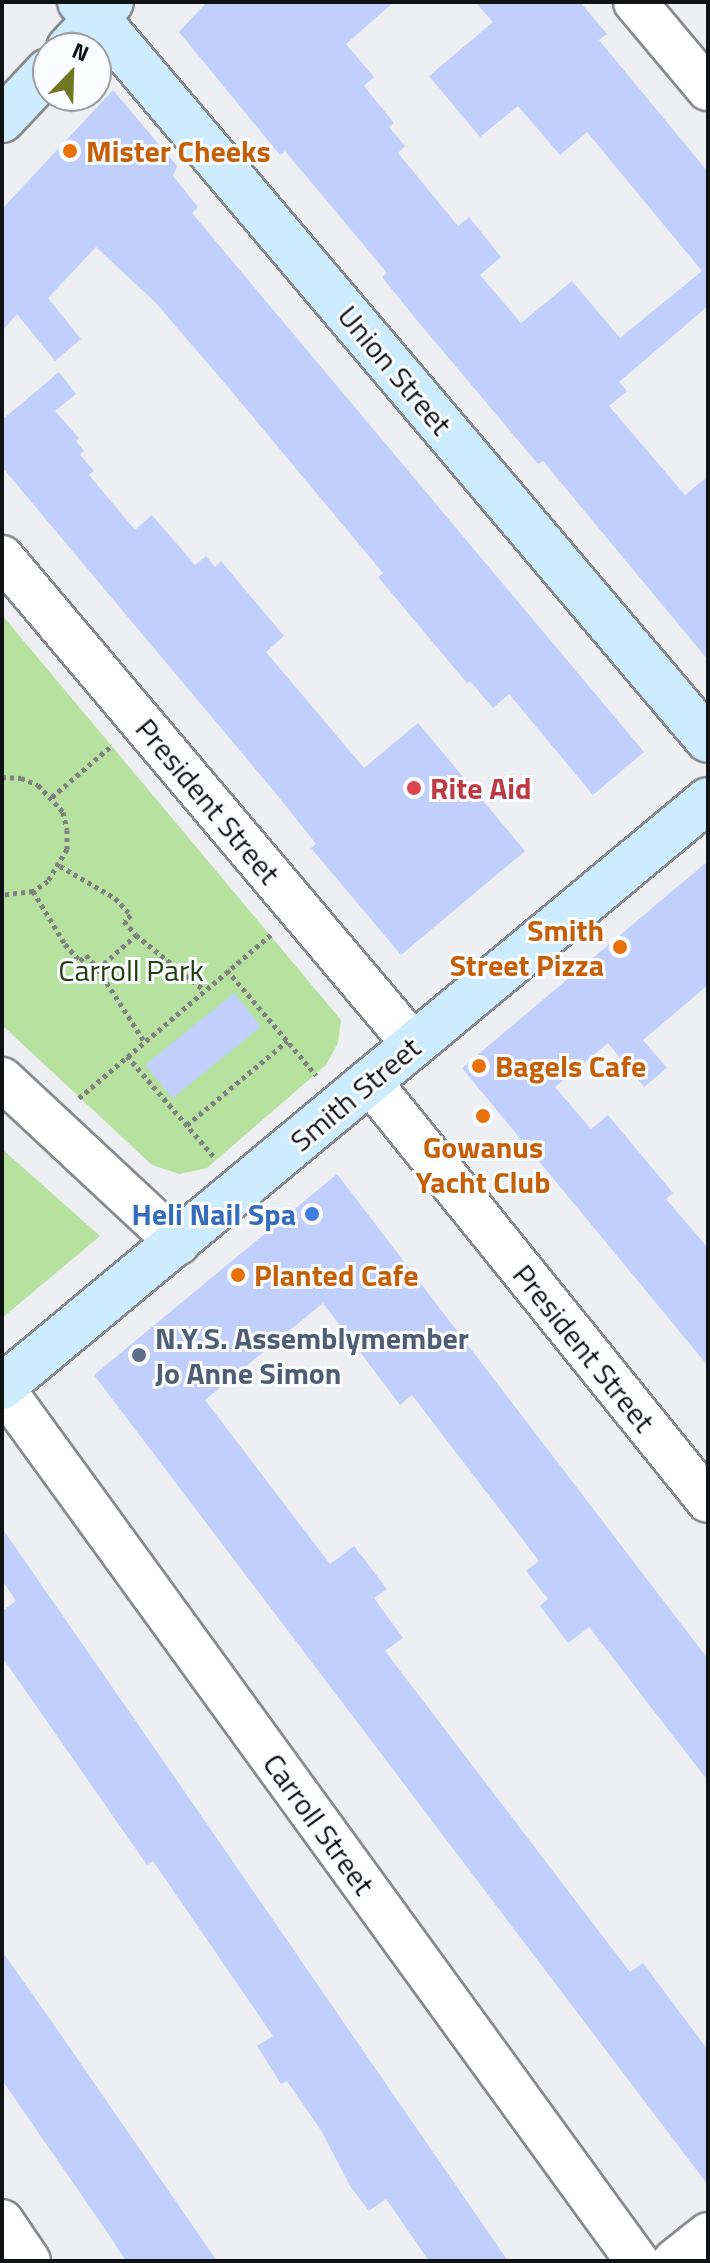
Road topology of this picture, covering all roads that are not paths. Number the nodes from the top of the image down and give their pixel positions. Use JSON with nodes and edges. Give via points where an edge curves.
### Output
{"nodes":[{"id":1,"x":635,"y":2,"type":"edge"},
{"id":2,"x":89,"y":17,"type":"edge"},
{"id":3,"x":32,"y":88,"type":"edge"},
{"id":4,"x":708,"y":89,"type":"edge"},
{"id":5,"x":2,"y":120,"type":"edge"},
{"id":6,"x":2,"y":557,"type":"edge"},
{"id":7,"x":708,"y":740,"type":"edge"},
{"id":8,"x":708,"y":800,"type":"edge"},
{"id":9,"x":414,"y":1045,"type":"junction"},
{"id":10,"x":2,"y":1079,"type":"edge"},
{"id":11,"x":370,"y":1082,"type":"junction"},
{"id":12,"x":178,"y":1243,"type":"junction"},
{"id":13,"x":2,"y":1387,"type":"edge"},
{"id":14,"x":708,"y":1501,"type":"edge"},
{"id":15,"x":2,"y":2221,"type":"edge"},
{"id":16,"x":708,"y":2234,"type":"edge"},
{"id":17,"x":29,"y":2261,"type":"edge"},
{"id":18,"x":637,"y":2261,"type":"edge"},
{"id":19,"x":674,"y":2261,"type":"edge"}],
"edges":[{"from":1,"to":4,"type":"street"},
{"from":2,"to":7,"type":"street","name":"Union Street"},
{"from":3,"to":5,"type":"street"},
{"from":6,"to":9,"type":"street","name":"President Street"},
{"from":8,"to":9,"type":"street","name":"Smith Street"},
{"from":9,"to":11,"type":"street","name":"Smith Street"},
{"from":10,"to":12,"type":"street"},
{"from":11,"to":12,"type":"street","name":"Smith Street"},
{"from":11,"to":14,"type":"street","name":"President Street"},
{"from":12,"to":13,"type":"street","name":"Smith Street"},
{"from":13,"to":18,"type":"street","name":"Carroll Street"},
{"from":15,"to":17,"type":"street"},
{"from":16,"to":19,"type":"street"}]}
